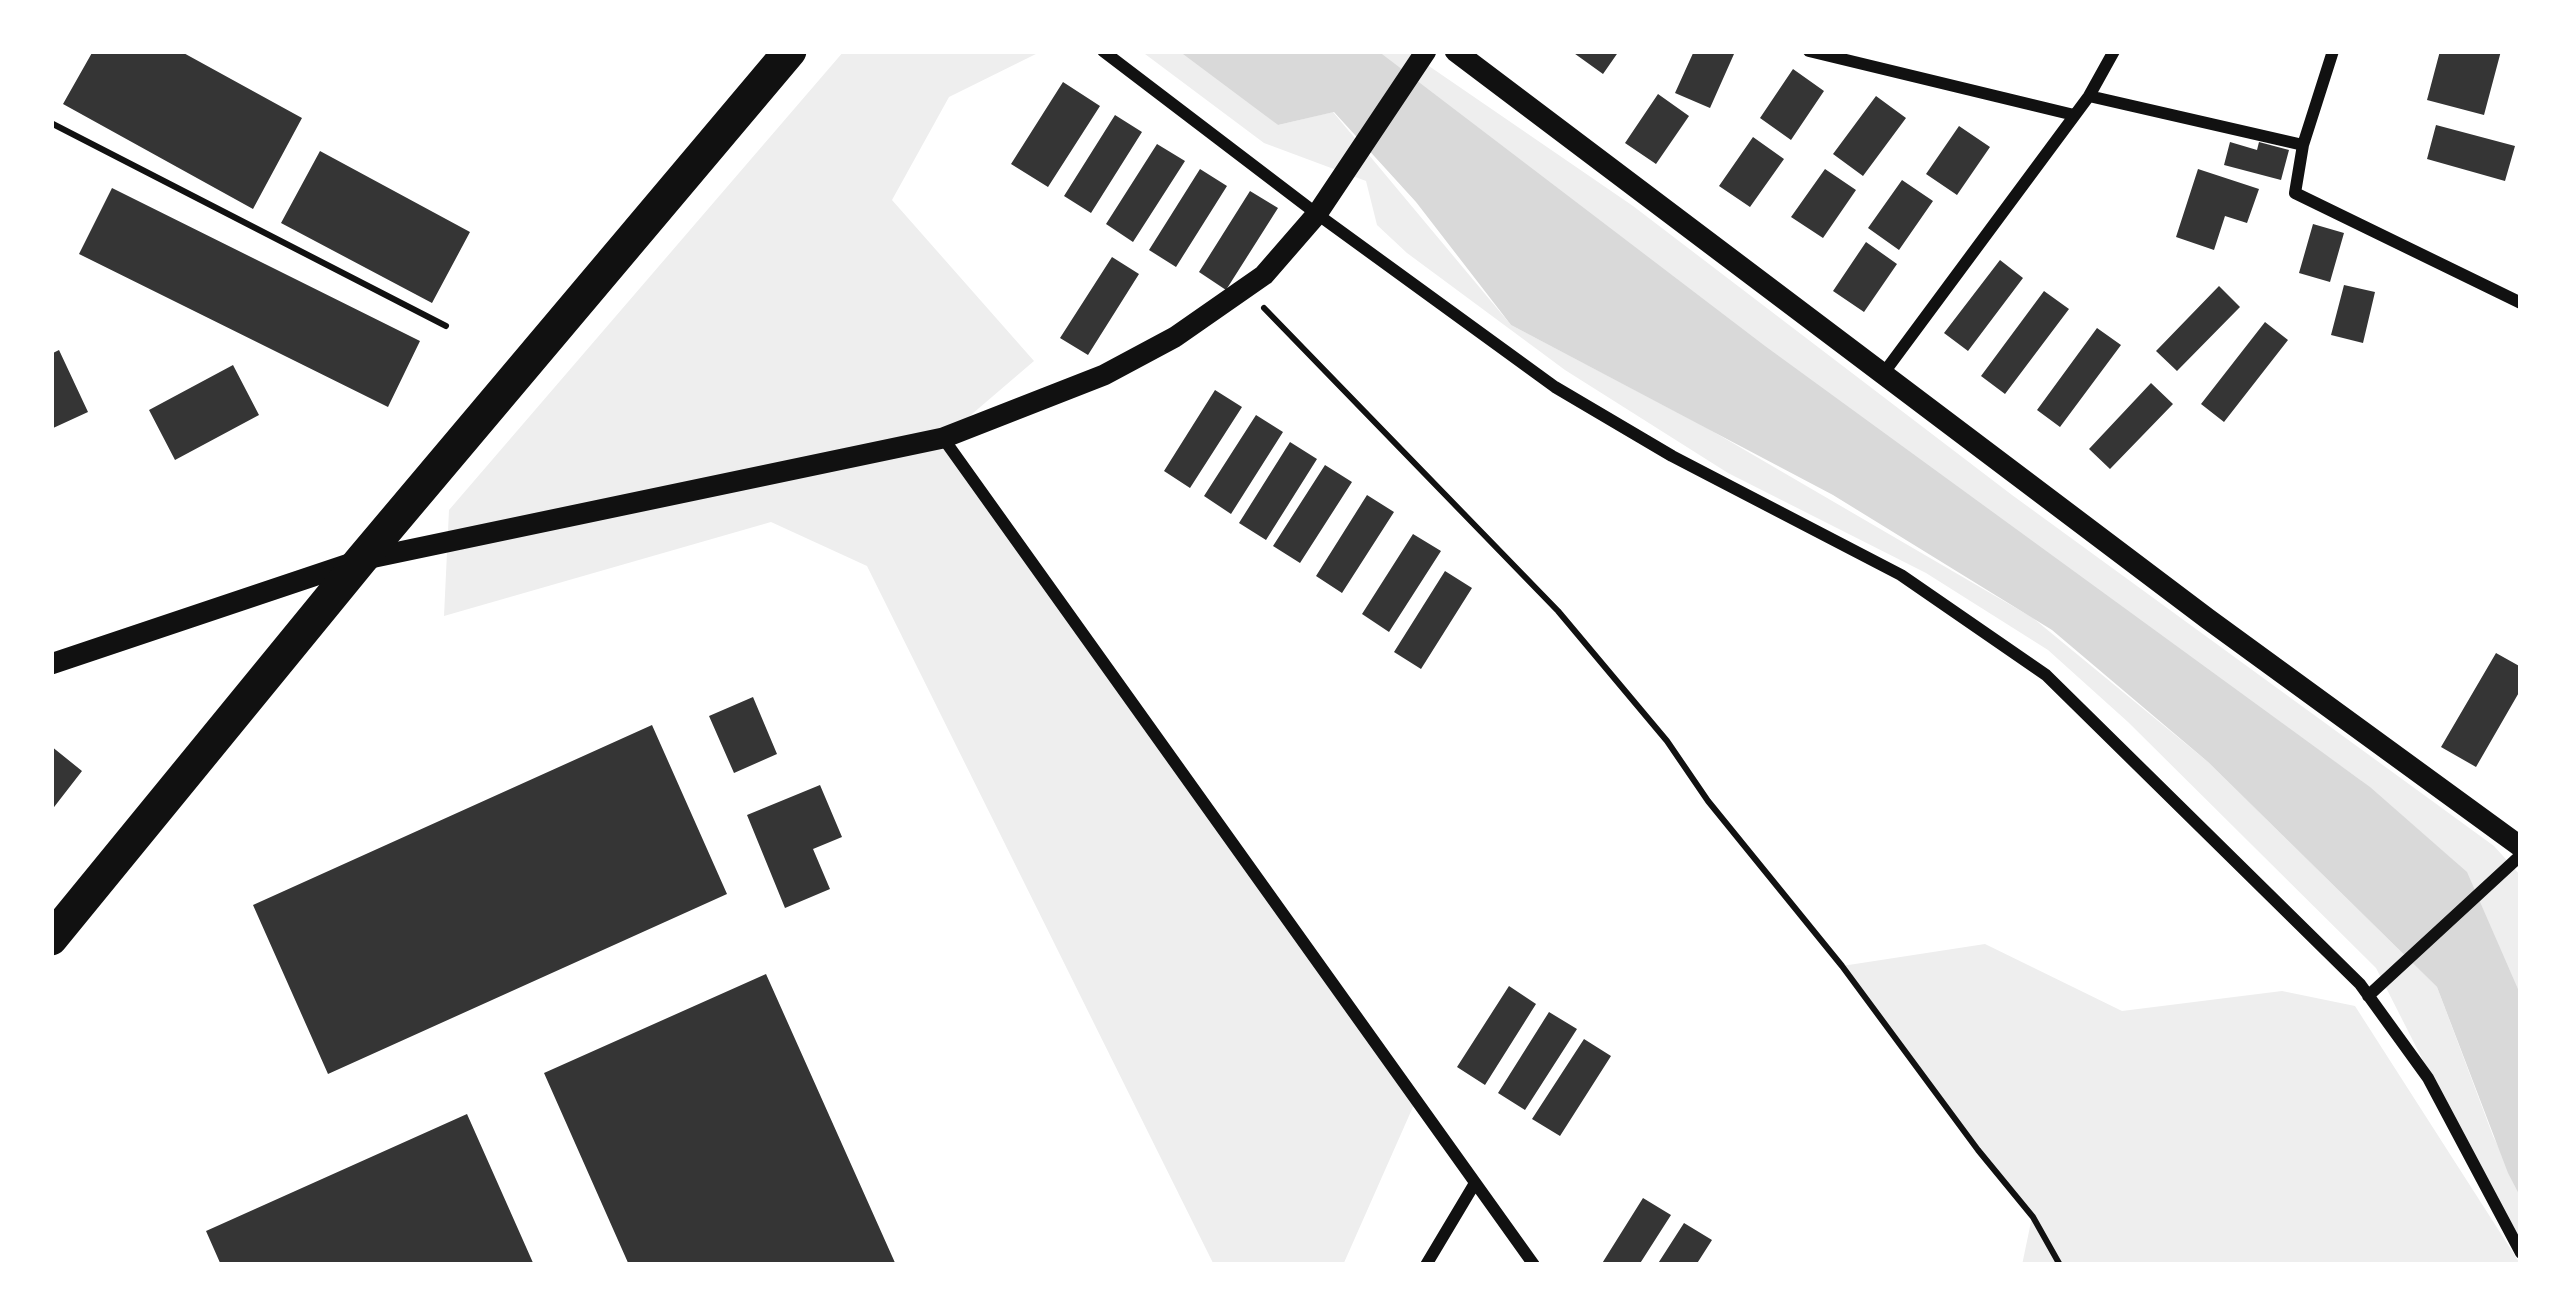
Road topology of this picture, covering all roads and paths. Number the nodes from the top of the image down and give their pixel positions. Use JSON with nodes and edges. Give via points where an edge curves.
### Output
{"nodes":[{"id":1,"x":790,"y":51,"type":"edge"},
{"id":2,"x":1103,"y":51,"type":"edge"},
{"id":3,"x":1455,"y":51,"type":"edge"},
{"id":4,"x":1809,"y":51,"type":"edge"},
{"id":5,"x":2114,"y":51,"type":"edge"},
{"id":6,"x":2333,"y":51,"type":"edge"},
{"id":7,"x":1424,"y":54,"type":"edge"},
{"id":8,"x":1856,"y":57,"type":"edge"},
{"id":9,"x":2089,"y":96,"type":"junction"},
{"id":10,"x":2074,"y":115,"type":"junction"},
{"id":11,"x":51,"y":123,"type":"edge"},
{"id":12,"x":2303,"y":145,"type":"junction"},
{"id":13,"x":1317,"y":214,"type":"junction"},
{"id":14,"x":1245,"y":288,"type":"junction"},
{"id":15,"x":2521,"y":303,"type":"edge"},
{"id":16,"x":446,"y":326,"type":"dead end"},
{"id":17,"x":1883,"y":374,"type":"junction"},
{"id":18,"x":944,"y":438,"type":"junction"},
{"id":19,"x":361,"y":560,"type":"junction"},
{"id":20,"x":51,"y":664,"type":"edge"},
{"id":21,"x":2521,"y":851,"type":"edge"},
{"id":22,"x":51,"y":939,"type":"edge"},
{"id":23,"x":2368,"y":996,"type":"junction"},
{"id":24,"x":1475,"y":1184,"type":"junction"},
{"id":25,"x":2521,"y":1253,"type":"edge"},
{"id":26,"x":1426,"y":1265,"type":"edge"},
{"id":27,"x":1534,"y":1265,"type":"edge"},
{"id":28,"x":2060,"y":1265,"type":"edge"}],
"edges":[{"from":1,"to":19,"type":"highway"},
{"from":2,"to":13,"type":"street"},
{"from":3,"to":17,"type":"street"},
{"from":4,"to":8,"type":"street"},
{"from":5,"to":9,"type":"street"},
{"from":6,"to":12,"type":"street"},
{"from":7,"to":13,"type":"street"},
{"from":8,"to":10,"type":"street"},
{"from":9,"to":10,"type":"street"},
{"from":9,"to":12,"type":"street"},
{"from":10,"to":17,"type":"street"},
{"from":11,"to":16,"type":"path"},
{"from":12,"to":15,"type":"street","via":[[2295,193]]},
{"from":13,"to":14,"type":"street"},
{"from":13,"to":23,"type":"street","via":[[1555,387],[1900,575],[2046,675]]},
{"from":14,"to":18,"type":"street","via":[[1105,375]]},
{"from":14,"to":28,"type":"path","via":[[1558,611],[1654,724],[2032,1217]]},
{"from":17,"to":21,"type":"street"},
{"from":18,"to":19,"type":"street"},
{"from":18,"to":24,"type":"street"},
{"from":19,"to":20,"type":"street"},
{"from":19,"to":22,"type":"highway"},
{"from":21,"to":23,"type":"street"},
{"from":23,"to":25,"type":"street","via":[[2428,1078]]},
{"from":24,"to":26,"type":"street"},
{"from":24,"to":27,"type":"street"}]}
